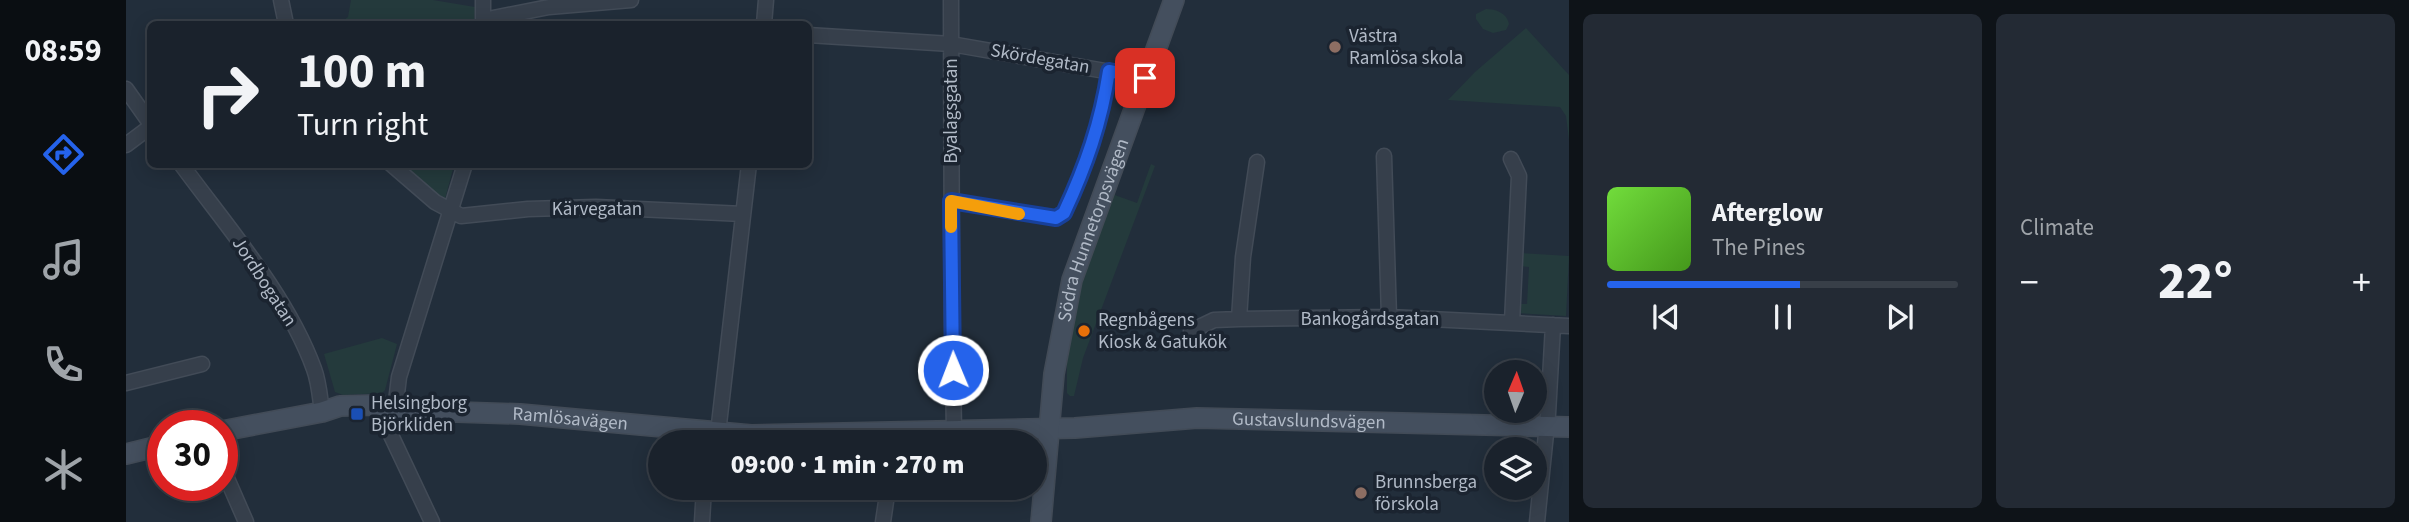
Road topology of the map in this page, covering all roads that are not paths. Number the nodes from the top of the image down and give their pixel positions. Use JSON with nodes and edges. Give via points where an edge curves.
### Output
{"nodes":[{"id":1,"x":281,"y":0,"type":"edge"},
{"id":2,"x":483,"y":0,"type":"edge"},
{"id":3,"x":631,"y":0,"type":"edge"},
{"id":4,"x":766,"y":0,"type":"edge"},
{"id":5,"x":951,"y":0,"type":"edge"},
{"id":6,"x":1174,"y":0,"type":"edge"},
{"id":7,"x":285,"y":21,"type":"edge"},
{"id":8,"x":483,"y":21,"type":"edge"},
{"id":9,"x":487,"y":21,"type":"edge"},
{"id":10,"x":764,"y":21,"type":"edge"},
{"id":11,"x":812,"y":35,"type":"edge"},
{"id":12,"x":951,"y":44,"type":"junction"},
{"id":13,"x":1109,"y":71,"type":"junction"},
{"id":14,"x":1145,"y":78,"type":"junction"},
{"id":15,"x":126,"y":89,"type":"edge"},
{"id":16,"x":147,"y":120,"type":"edge"},
{"id":17,"x":147,"y":128,"type":"edge"},
{"id":18,"x":126,"y":145,"type":"edge"},
{"id":19,"x":1384,"y":156,"type":"dead end"},
{"id":20,"x":1511,"y":159,"type":"dead end"},
{"id":21,"x":1257,"y":162,"type":"dead end"},
{"id":22,"x":184,"y":168,"type":"edge"},
{"id":23,"x":396,"y":168,"type":"edge"},
{"id":24,"x":464,"y":168,"type":"edge"},
{"id":25,"x":749,"y":168,"type":"edge"},
{"id":26,"x":951,"y":201,"type":"junction"},
{"id":27,"x":451,"y":212,"type":"junction"},
{"id":28,"x":743,"y":214,"type":"junction"},
{"id":29,"x":1389,"y":317,"type":"junction"},
{"id":30,"x":1239,"y":319,"type":"junction"},
{"id":31,"x":1512,"y":322,"type":"junction"},
{"id":32,"x":1553,"y":325,"type":"junction"},
{"id":33,"x":1569,"y":326,"type":"edge"},
{"id":34,"x":1191,"y":331,"type":"dead end"},
{"id":35,"x":202,"y":364,"type":"dead end"},
{"id":36,"x":126,"y":383,"type":"edge"},
{"id":37,"x":391,"y":410,"type":"junction"},
{"id":38,"x":322,"y":412,"type":"junction"},
{"id":39,"x":1546,"y":426,"type":"junction"},
{"id":40,"x":1569,"y":427,"type":"edge"},
{"id":41,"x":238,"y":428,"type":"edge"},
{"id":42,"x":1048,"y":429,"type":"junction"},
{"id":43,"x":661,"y":430,"type":"edge"},
{"id":44,"x":712,"y":430,"type":"edge"},
{"id":45,"x":954,"y":430,"type":"edge"},
{"id":46,"x":1017,"y":430,"type":"edge"},
{"id":47,"x":147,"y":449,"type":"edge"},
{"id":48,"x":126,"y":454,"type":"edge"},
{"id":49,"x":703,"y":500,"type":"edge"},
{"id":50,"x":886,"y":500,"type":"edge"},
{"id":51,"x":237,"y":501,"type":"edge"},
{"id":52,"x":246,"y":522,"type":"edge"},
{"id":53,"x":432,"y":522,"type":"edge"},
{"id":54,"x":702,"y":522,"type":"edge"},
{"id":55,"x":883,"y":522,"type":"edge"},
{"id":56,"x":1041,"y":522,"type":"edge"},
{"id":57,"x":1537,"y":522,"type":"edge"}],
"edges":[{"from":1,"to":7,"type":"street"},
{"from":2,"to":8,"type":"street"},
{"from":3,"to":9,"type":"street","via":[[549,7]]},
{"from":4,"to":10,"type":"street"},
{"from":5,"to":12,"type":"street","name":"Byalagsgatan"},
{"from":6,"to":14,"type":"street","name":"Södra Hunnetorpsvägen"},
{"from":11,"to":12,"type":"street","name":"Skördegatan"},
{"from":12,"to":13,"type":"street","name":"Skördegatan"},
{"from":12,"to":26,"type":"street","name":"Byalagsgatan"},
{"from":13,"to":14,"type":"street","name":"Skördegatan"},
{"from":13,"to":26,"type":"lane","via":[[1100,120],[1064,213],[1049,219]]},
{"from":14,"to":42,"type":"street","name":"Södra Hunnetorpsvägen","via":[[1072,280]]},
{"from":15,"to":16,"type":"street"},
{"from":17,"to":18,"type":"street"},
{"from":19,"to":29,"type":"street"},
{"from":20,"to":31,"type":"street","via":[[1519,176]]},
{"from":21,"to":30,"type":"street"},
{"from":22,"to":38,"type":"street","name":"Jordbogatan","via":[[294,326],[315,372]]},
{"from":23,"to":27,"type":"street"},
{"from":24,"to":27,"type":"street"},
{"from":25,"to":28,"type":"street"},
{"from":26,"to":45,"type":"street","name":"Byalagsgatan"},
{"from":27,"to":28,"type":"street","name":"Kärvegatan","via":[[461,216],[596,207]]},
{"from":27,"to":37,"type":"street"},
{"from":28,"to":44,"type":"street"},
{"from":29,"to":30,"type":"street","name":"Bankogårdsgatan"},
{"from":29,"to":31,"type":"street","name":"Bankogårdsgatan"},
{"from":30,"to":34,"type":"street","name":"Bankogårdsgatan","via":[[1214,320]]},
{"from":31,"to":32,"type":"street","name":"Bankogårdsgatan"},
{"from":32,"to":33,"type":"street","name":"Bankogårdsgatan"},
{"from":32,"to":39,"type":"street"},
{"from":35,"to":36,"type":"street"},
{"from":37,"to":38,"type":"street","name":"Ramlösavägen","via":[[378,405],[345,405]]},
{"from":37,"to":43,"type":"street","name":"Ramlösavägen","via":[[544,416]]},
{"from":37,"to":53,"type":"street","via":[[389,431]]},
{"from":38,"to":41,"type":"street","name":"Ramlösavägen"},
{"from":39,"to":40,"type":"street","name":"Gustavslundsvägen"},
{"from":39,"to":42,"type":"street","name":"Gustavslundsvägen","via":[[1197,418]]},
{"from":39,"to":57,"type":"street"},
{"from":42,"to":46,"type":"street","name":"Ramlösavägen"},
{"from":42,"to":56,"type":"street","name":"Södra Hunnetorpsvägen"},
{"from":47,"to":48,"type":"street"},
{"from":49,"to":54,"type":"street"},
{"from":50,"to":55,"type":"street"},
{"from":51,"to":52,"type":"street"}]}
